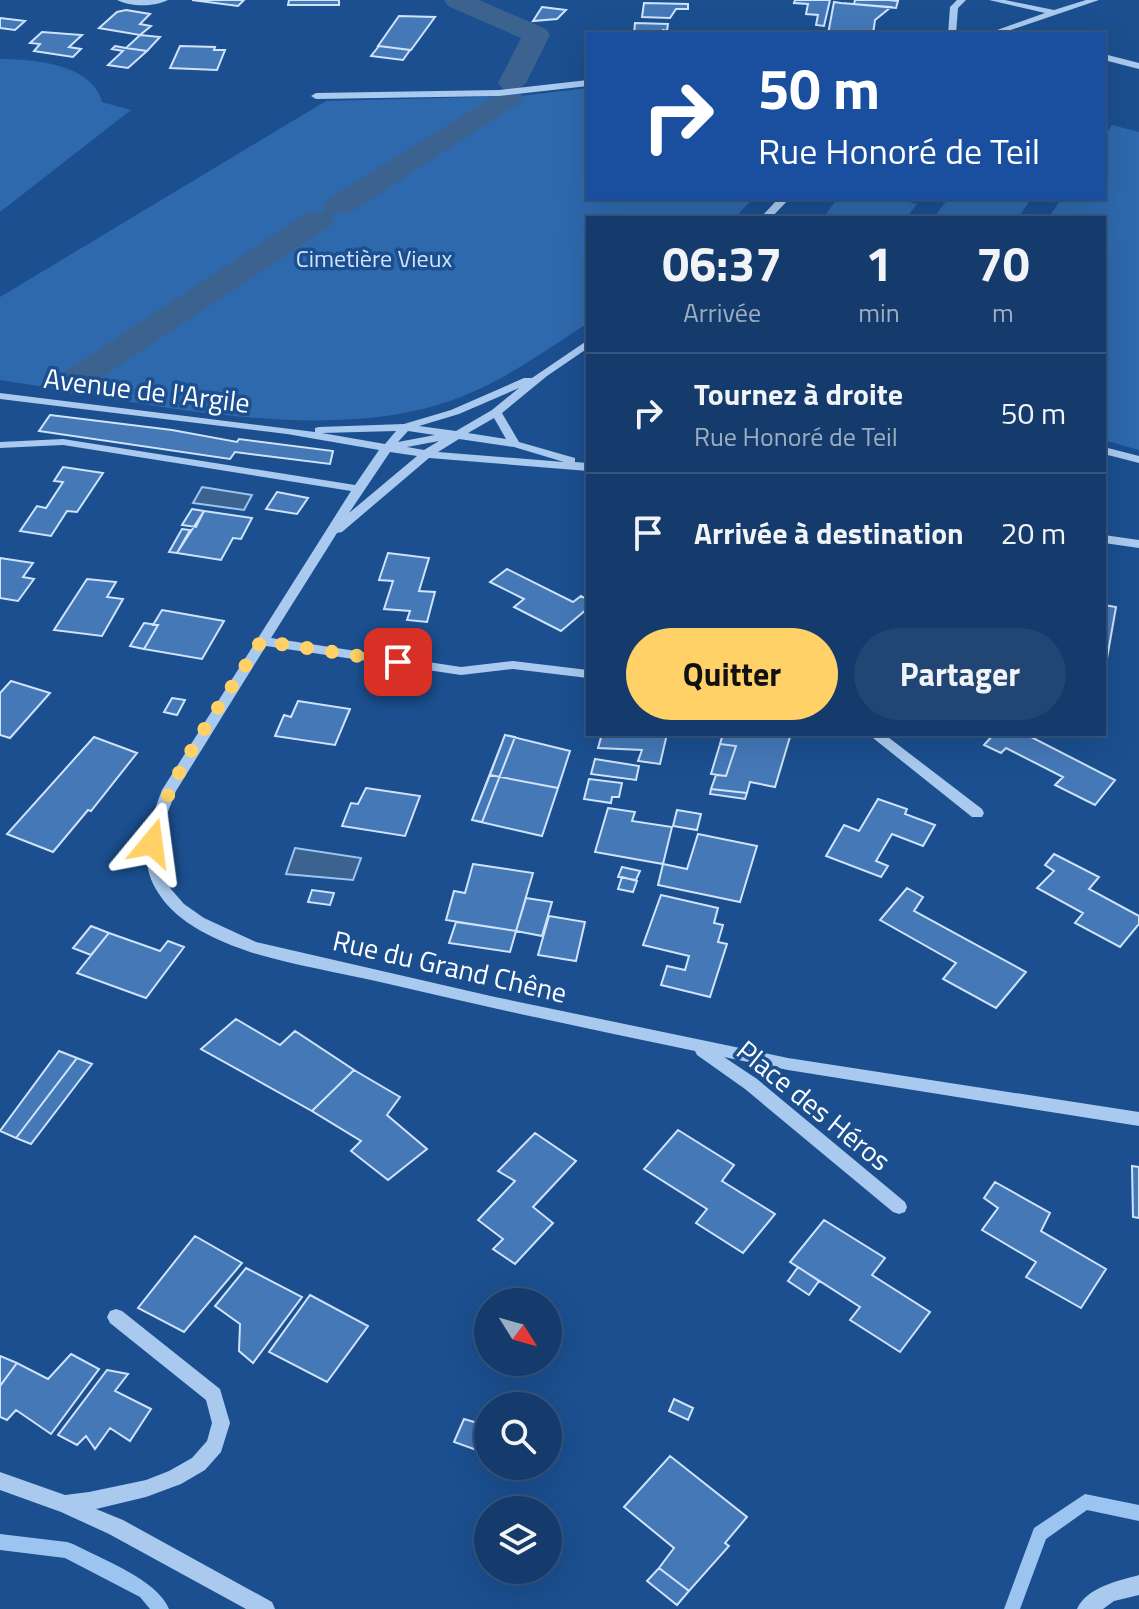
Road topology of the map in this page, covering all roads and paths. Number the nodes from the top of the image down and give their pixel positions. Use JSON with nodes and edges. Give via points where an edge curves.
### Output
{"nodes":[{"id":1,"x":121,"y":0,"type":"edge"},
{"id":2,"x":164,"y":0,"type":"edge"},
{"id":3,"x":993,"y":0,"type":"edge"},
{"id":4,"x":1095,"y":0,"type":"edge"},
{"id":5,"x":959,"y":1,"type":"edge"},
{"id":6,"x":1056,"y":13,"type":"junction"},
{"id":7,"x":952,"y":32,"type":"edge"},
{"id":8,"x":1002,"y":32,"type":"edge"},
{"id":9,"x":1106,"y":58,"type":"edge"},
{"id":10,"x":1139,"y":66,"type":"edge"},
{"id":11,"x":586,"y":83,"type":"edge"},
{"id":12,"x":316,"y":96,"type":"dead end"},
{"id":13,"x":783,"y":200,"type":"edge"},
{"id":14,"x":767,"y":216,"type":"edge"},
{"id":15,"x":586,"y":344,"type":"edge"},
{"id":16,"x":543,"y":374,"type":"junction"},
{"id":17,"x":0,"y":396,"type":"edge"},
{"id":18,"x":496,"y":412,"type":"junction"},
{"id":19,"x":405,"y":427,"type":"junction"},
{"id":20,"x":287,"y":431,"type":"junction"},
{"id":21,"x":453,"y":435,"type":"junction"},
{"id":22,"x":415,"y":443,"type":"junction"},
{"id":23,"x":515,"y":444,"type":"junction"},
{"id":24,"x":0,"y":445,"type":"edge"},
{"id":25,"x":385,"y":449,"type":"junction"},
{"id":26,"x":1106,"y":451,"type":"edge"},
{"id":27,"x":426,"y":454,"type":"junction"},
{"id":28,"x":1139,"y":460,"type":"edge"},
{"id":29,"x":586,"y":465,"type":"edge"},
{"id":30,"x":586,"y":466,"type":"edge"},
{"id":31,"x":360,"y":489,"type":"junction"},
{"id":32,"x":326,"y":539,"type":"junction"},
{"id":33,"x":1106,"y":539,"type":"edge"},
{"id":34,"x":1139,"y":544,"type":"edge"},
{"id":35,"x":261,"y":641,"type":"junction"},
{"id":36,"x":586,"y":674,"type":"edge"},
{"id":37,"x":878,"y":736,"type":"edge"},
{"id":38,"x":977,"y":813,"type":"dead end"},
{"id":39,"x":696,"y":1046,"type":"junction"},
{"id":40,"x":1139,"y":1119,"type":"edge"},
{"id":41,"x":899,"y":1207,"type":"dead end"},
{"id":42,"x":116,"y":1317,"type":"dead end"},
{"id":43,"x":0,"y":1481,"type":"edge"},
{"id":44,"x":65,"y":1504,"type":"junction"},
{"id":45,"x":1139,"y":1585,"type":"edge"},
{"id":46,"x":265,"y":1609,"type":"edge"},
{"id":47,"x":1087,"y":1609,"type":"edge"}],
"edges":[{"from":1,"to":2,"type":"street"},
{"from":3,"to":6,"type":"street"},
{"from":4,"to":6,"type":"street"},
{"from":5,"to":7,"type":"street"},
{"from":6,"to":8,"type":"street"},
{"from":9,"to":10,"type":"street"},
{"from":11,"to":12,"type":"street","via":[[525,91]]},
{"from":13,"to":14,"type":"street"},
{"from":15,"to":16,"type":"street"},
{"from":16,"to":18,"type":"street"},
{"from":16,"to":19,"type":"street"},
{"from":17,"to":20,"type":"street","name":"Avenue de l'Argile"},
{"from":18,"to":21,"type":"street"},
{"from":18,"to":23,"type":"street"},
{"from":19,"to":20,"type":"street","name":"Avenue de l'Argile"},
{"from":19,"to":21,"type":"street","name":"Avenue de l'Argile"},
{"from":19,"to":22,"type":"street"},
{"from":19,"to":25,"type":"street"},
{"from":20,"to":25,"type":"street","name":"Avenue de l'Argile"},
{"from":21,"to":22,"type":"street","name":"Avenue de l'Argile"},
{"from":21,"to":23,"type":"street","name":"Avenue de l'Argile"},
{"from":21,"to":27,"type":"street"},
{"from":22,"to":25,"type":"street","name":"Avenue de l'Argile"},
{"from":22,"to":27,"type":"street"},
{"from":23,"to":29,"type":"street","name":"Avenue de l'Argile"},
{"from":24,"to":31,"type":"street","via":[[63,442]]},
{"from":25,"to":27,"type":"street","name":"Avenue de l'Argile"},
{"from":25,"to":31,"type":"street","name":"Rue du Grand Chêne"},
{"from":26,"to":28,"type":"street"},
{"from":27,"to":30,"type":"street","name":"Avenue de l'Argile"},
{"from":27,"to":32,"type":"street"},
{"from":31,"to":32,"type":"street","name":"Rue du Grand Chêne"},
{"from":32,"to":35,"type":"street","name":"Rue du Grand Chêne"},
{"from":33,"to":34,"type":"street"},
{"from":35,"to":36,"type":"street","via":[[461,671],[513,665]]},
{"from":35,"to":39,"type":"street","name":"Rue du Grand Chêne","via":[[169,790],[157,819],[153,865],[171,902],[220,935],[253,947]]},
{"from":37,"to":38,"type":"street"},
{"from":39,"to":40,"type":"street","name":"Rue du Grand Chêne"},
{"from":39,"to":41,"type":"street","name":"Place des Héros","via":[[751,1084]]},
{"from":42,"to":44,"type":"street","via":[[208,1389],[222,1412],[222,1423],[212,1450],[189,1471],[131,1493]]},
{"from":43,"to":44,"type":"street"},
{"from":44,"to":46,"type":"street"},
{"from":45,"to":47,"type":"street","via":[[1109,1593]]}]}
